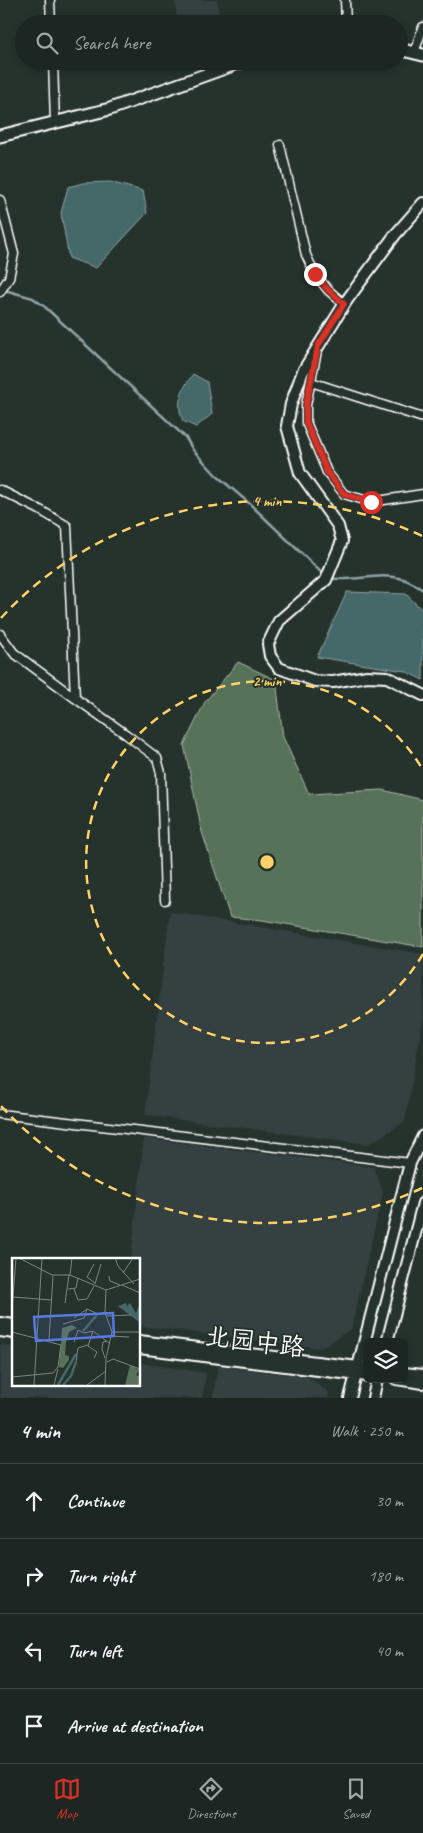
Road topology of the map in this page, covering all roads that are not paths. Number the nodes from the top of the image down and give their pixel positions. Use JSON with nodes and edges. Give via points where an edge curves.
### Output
{"nodes":[{"id":1,"x":50,"y":0,"type":"edge"},
{"id":2,"x":345,"y":0,"type":"edge"},
{"id":3,"x":51,"y":15,"type":"edge"},
{"id":4,"x":346,"y":15,"type":"edge"},
{"id":5,"x":423,"y":27,"type":"edge"},
{"id":6,"x":419,"y":54,"type":"edge"},
{"id":7,"x":53,"y":70,"type":"edge"},
{"id":8,"x":219,"y":70,"type":"edge"},
{"id":9,"x":55,"y":123,"type":"junction"},
{"id":10,"x":0,"y":136,"type":"edge"},
{"id":11,"x":280,"y":145,"type":"dead end"},
{"id":12,"x":0,"y":200,"type":"edge"},
{"id":13,"x":423,"y":203,"type":"edge"},
{"id":14,"x":0,"y":292,"type":"edge"},
{"id":15,"x":344,"y":304,"type":"junction"},
{"id":16,"x":318,"y":346,"type":"junction"},
{"id":17,"x":311,"y":382,"type":"junction"},
{"id":18,"x":423,"y":418,"type":"edge"},
{"id":19,"x":0,"y":490,"type":"edge"},
{"id":20,"x":423,"y":494,"type":"edge"},
{"id":21,"x":0,"y":634,"type":"edge"},
{"id":22,"x":423,"y":694,"type":"edge"},
{"id":23,"x":75,"y":698,"type":"junction"},
{"id":24,"x":165,"y":900,"type":"dead end"},
{"id":25,"x":0,"y":1114,"type":"edge"},
{"id":26,"x":423,"y":1136,"type":"edge"},
{"id":27,"x":410,"y":1163,"type":"junction"},
{"id":28,"x":423,"y":1203,"type":"edge"},
{"id":29,"x":388,"y":1338,"type":"edge"},
{"id":30,"x":140,"y":1341,"type":"edge"},
{"id":31,"x":140,"y":1348,"type":"edge"},
{"id":32,"x":360,"y":1370,"type":"edge"},
{"id":33,"x":408,"y":1373,"type":"edge"},
{"id":34,"x":423,"y":1375,"type":"edge"},
{"id":35,"x":408,"y":1381,"type":"edge"},
{"id":36,"x":376,"y":1383,"type":"edge"},
{"id":37,"x":423,"y":1383,"type":"edge"},
{"id":38,"x":350,"y":1398,"type":"edge"},
{"id":39,"x":372,"y":1398,"type":"edge"}],
"edges":[{"from":1,"to":3,"type":"street"},
{"from":2,"to":4,"type":"street"},
{"from":5,"to":6,"type":"street"},
{"from":7,"to":9,"type":"street"},
{"from":8,"to":9,"type":"main road","via":[[110,109]]},
{"from":9,"to":10,"type":"main road"},
{"from":11,"to":15,"type":"street","via":[[306,255],[315,274]]},
{"from":12,"to":14,"type":"street","via":[[14,254],[9,278]]},
{"from":13,"to":15,"type":"street","via":[[394,235]]},
{"from":15,"to":16,"type":"street"},
{"from":16,"to":17,"type":"street"},
{"from":16,"to":22,"type":"street","via":[[303,371],[291,404],[288,426],[300,472],[338,526],[342,541],[327,577],[279,621],[268,644],[270,656],[279,668],[314,681],[387,677]]},
{"from":17,"to":18,"type":"street"},
{"from":17,"to":20,"type":"street","via":[[306,422],[327,472],[344,494],[371,502]]},
{"from":19,"to":23,"type":"street","via":[[67,526]]},
{"from":21,"to":23,"type":"street","via":[[14,652]]},
{"from":23,"to":24,"type":"street","via":[[157,758],[161,773]]},
{"from":25,"to":27,"type":"street"},
{"from":26,"to":27,"type":"street"},
{"from":27,"to":32,"type":"street"},
{"from":28,"to":29,"type":"street"},
{"from":30,"to":32,"type":"street","name":"北园中路"},
{"from":31,"to":32,"type":"street","name":"北园中路"},
{"from":32,"to":38,"type":"street"},
{"from":33,"to":34,"type":"street"},
{"from":35,"to":37,"type":"street"},
{"from":36,"to":39,"type":"street"}]}
